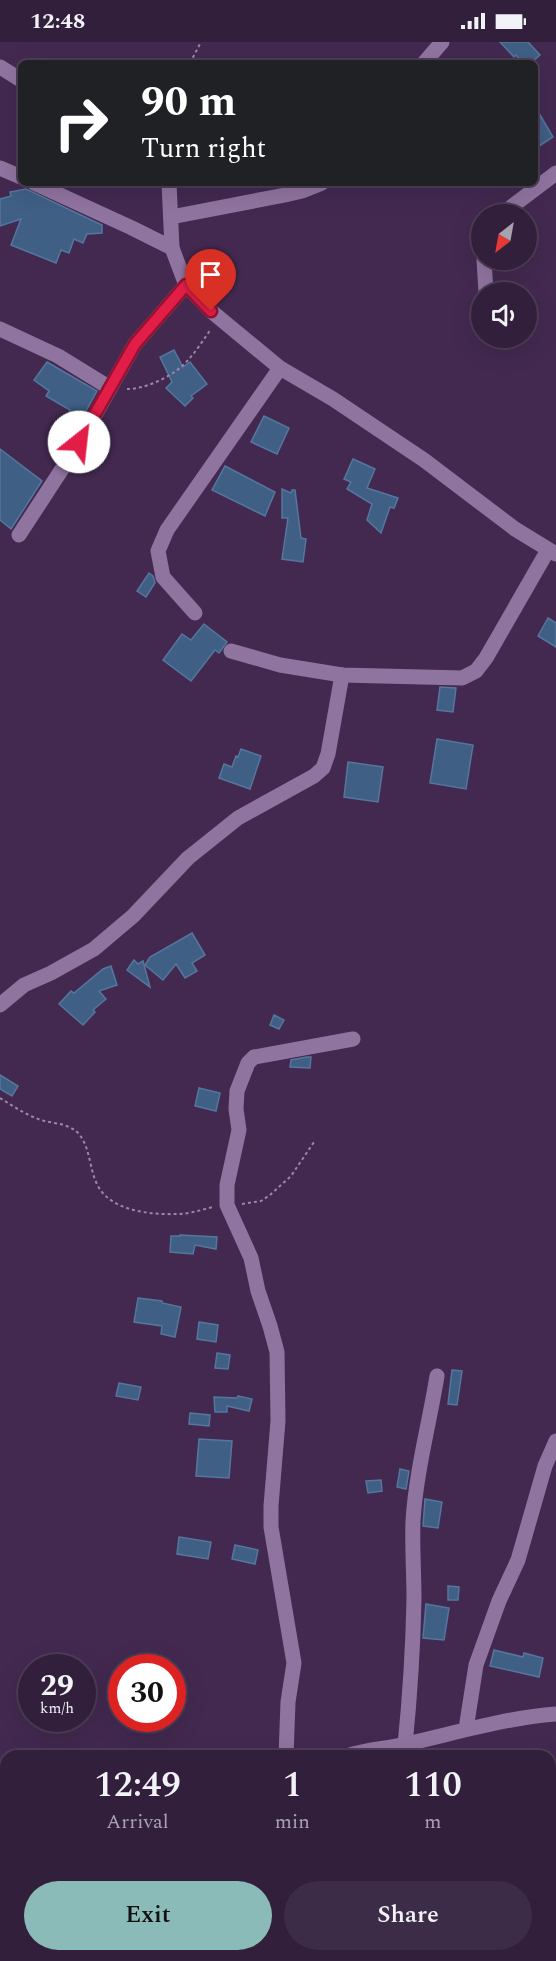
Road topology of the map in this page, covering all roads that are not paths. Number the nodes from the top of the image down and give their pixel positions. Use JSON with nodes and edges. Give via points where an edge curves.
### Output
{"nodes":[{"id":1,"x":442,"y":42,"type":"edge"},
{"id":2,"x":427,"y":60,"type":"edge"},
{"id":3,"x":0,"y":67,"type":"edge"},
{"id":4,"x":18,"y":78,"type":"edge"},
{"id":5,"x":0,"y":168,"type":"edge"},
{"id":6,"x":556,"y":173,"type":"edge"},
{"id":7,"x":18,"y":176,"type":"edge"},
{"id":8,"x":41,"y":186,"type":"edge"},
{"id":9,"x":169,"y":186,"type":"edge"},
{"id":10,"x":314,"y":186,"type":"edge"},
{"id":11,"x":515,"y":204,"type":"edge"},
{"id":12,"x":171,"y":217,"type":"junction"},
{"id":13,"x":172,"y":248,"type":"junction"},
{"id":14,"x":186,"y":285,"type":"junction"},
{"id":15,"x":0,"y":329,"type":"edge"},
{"id":16,"x":280,"y":368,"type":"junction"},
{"id":17,"x":111,"y":385,"type":"junction"},
{"id":18,"x":19,"y":535,"type":"dead end"},
{"id":19,"x":552,"y":552,"type":"edge"},
{"id":20,"x":195,"y":613,"type":"dead end"},
{"id":21,"x":231,"y":651,"type":"dead end"},
{"id":22,"x":342,"y":675,"type":"junction"},
{"id":23,"x":0,"y":1005,"type":"edge"},
{"id":24,"x":353,"y":1039,"type":"dead end"},
{"id":25,"x":437,"y":1377,"type":"dead end"},
{"id":26,"x":556,"y":1441,"type":"edge"},
{"id":27,"x":556,"y":1714,"type":"edge"},
{"id":28,"x":466,"y":1729,"type":"junction"},
{"id":29,"x":405,"y":1745,"type":"junction"},
{"id":30,"x":286,"y":1750,"type":"edge"},
{"id":31,"x":370,"y":1750,"type":"edge"}],
"edges":[{"from":1,"to":2,"type":"street"},
{"from":3,"to":4,"type":"street"},
{"from":5,"to":7,"type":"street"},
{"from":6,"to":11,"type":"street"},
{"from":8,"to":13,"type":"street"},
{"from":9,"to":12,"type":"street"},
{"from":10,"to":12,"type":"street"},
{"from":12,"to":13,"type":"street"},
{"from":13,"to":14,"type":"street"},
{"from":14,"to":16,"type":"street"},
{"from":14,"to":17,"type":"street","via":[[135,344]]},
{"from":15,"to":17,"type":"street"},
{"from":16,"to":19,"type":"street","via":[[424,460],[514,529]]},
{"from":16,"to":20,"type":"street","via":[[167,530],[158,551],[163,577]]},
{"from":17,"to":18,"type":"street"},
{"from":19,"to":22,"type":"street","via":[[476,671],[462,678]]},
{"from":21,"to":22,"type":"street","via":[[280,665]]},
{"from":22,"to":23,"type":"street","via":[[323,768],[238,818],[188,858],[133,916],[94,949],[24,985]]},
{"from":24,"to":30,"type":"street","via":[[254,1057],[248,1063],[237,1091],[238,1130],[227,1185],[227,1205],[251,1258],[277,1352],[278,1421],[271,1527],[294,1663]]},
{"from":25,"to":29,"type":"street","via":[[415,1500],[412,1663]]},
{"from":26,"to":28,"type":"street","via":[[518,1560],[476,1665]]},
{"from":27,"to":28,"type":"street","via":[[525,1716]]},
{"from":28,"to":29,"type":"street"},
{"from":29,"to":31,"type":"street"}]}
